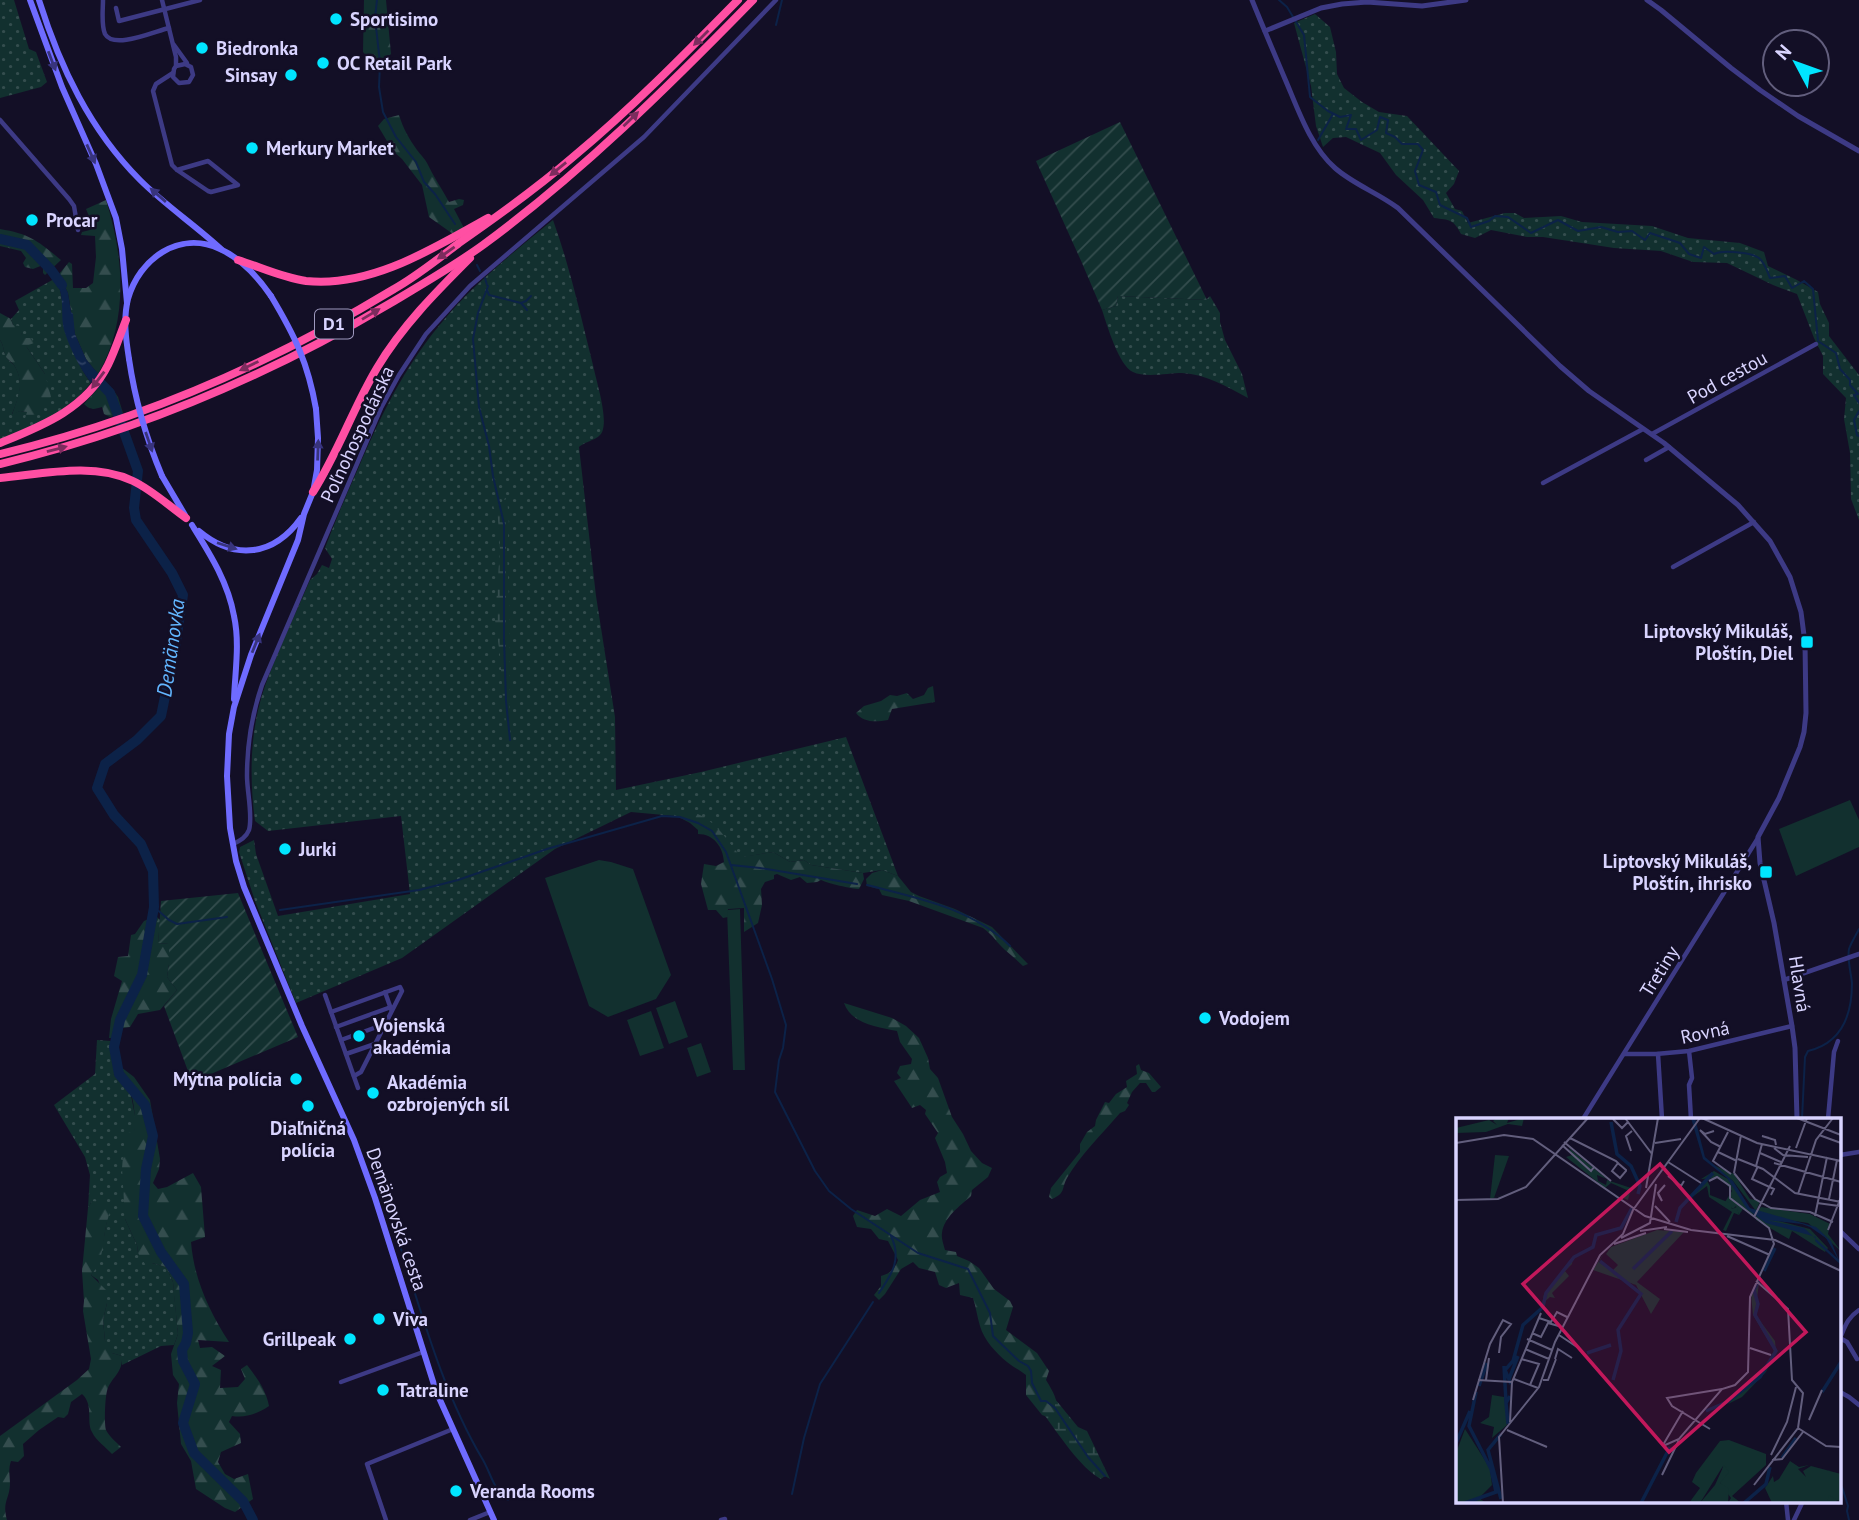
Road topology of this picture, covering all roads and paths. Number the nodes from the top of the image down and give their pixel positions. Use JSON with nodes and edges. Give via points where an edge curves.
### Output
{"nodes":[{"id":1,"x":30,"y":0,"type":"edge"},
{"id":2,"x":39,"y":0,"type":"edge"},
{"id":3,"x":103,"y":0,"type":"edge"},
{"id":4,"x":162,"y":0,"type":"edge"},
{"id":5,"x":200,"y":0,"type":"edge"},
{"id":6,"x":738,"y":0,"type":"edge"},
{"id":7,"x":753,"y":0,"type":"edge"},
{"id":8,"x":776,"y":0,"type":"edge"},
{"id":9,"x":1252,"y":0,"type":"edge"},
{"id":10,"x":1466,"y":0,"type":"edge"},
{"id":11,"x":1647,"y":0,"type":"edge"},
{"id":12,"x":116,"y":8,"type":"dead end"},
{"id":13,"x":164,"y":9,"type":"junction"},
{"id":14,"x":169,"y":27,"type":"junction"},
{"id":15,"x":1265,"y":31,"type":"junction"},
{"id":16,"x":172,"y":41,"type":"junction"},
{"id":17,"x":189,"y":65,"type":"junction"},
{"id":18,"x":176,"y":66,"type":"junction"},
{"id":19,"x":173,"y":73,"type":"junction"},
{"id":20,"x":175,"y":80,"type":"junction"},
{"id":21,"x":159,"y":82,"type":"junction"},
{"id":22,"x":0,"y":120,"type":"edge"},
{"id":23,"x":1859,"y":151,"type":"edge"},
{"id":24,"x":177,"y":170,"type":"junction"},
{"id":25,"x":521,"y":200,"type":"junction"},
{"id":26,"x":78,"y":230,"type":"dead end"},
{"id":27,"x":482,"y":246,"type":"junction"},
{"id":28,"x":221,"y":249,"type":"junction"},
{"id":29,"x":238,"y":260,"type":"junction"},
{"id":30,"x":127,"y":303,"type":"junction"},
{"id":31,"x":126,"y":320,"type":"junction"},
{"id":32,"x":1816,"y":344,"type":"dead end"},
{"id":33,"x":131,"y":421,"type":"junction"},
{"id":34,"x":112,"y":428,"type":"junction"},
{"id":35,"x":1643,"y":429,"type":"junction"},
{"id":36,"x":1651,"y":435,"type":"junction"},
{"id":37,"x":0,"y":443,"type":"edge"},
{"id":38,"x":1669,"y":447,"type":"junction"},
{"id":39,"x":0,"y":454,"type":"edge"},
{"id":40,"x":1646,"y":460,"type":"dead end"},
{"id":41,"x":0,"y":464,"type":"edge"},
{"id":42,"x":0,"y":478,"type":"edge"},
{"id":43,"x":1543,"y":483,"type":"dead end"},
{"id":44,"x":313,"y":492,"type":"junction"},
{"id":45,"x":304,"y":514,"type":"junction"},
{"id":46,"x":189,"y":522,"type":"junction"},
{"id":47,"x":1754,"y":522,"type":"junction"},
{"id":48,"x":1672,"y":567,"type":"dead end"},
{"id":49,"x":234,"y":708,"type":"junction"},
{"id":50,"x":1758,"y":837,"type":"junction"},
{"id":51,"x":233,"y":845,"type":"junction"},
{"id":52,"x":1859,"y":954,"type":"edge"},
{"id":53,"x":1784,"y":980,"type":"junction"},
{"id":54,"x":385,"y":992,"type":"junction"},
{"id":55,"x":325,"y":995,"type":"dead end"},
{"id":56,"x":391,"y":1009,"type":"junction"},
{"id":57,"x":331,"y":1012,"type":"junction"},
{"id":58,"x":385,"y":1024,"type":"junction"},
{"id":59,"x":1791,"y":1026,"type":"junction"},
{"id":60,"x":336,"y":1027,"type":"junction"},
{"id":61,"x":341,"y":1040,"type":"junction"},
{"id":62,"x":1838,"y":1041,"type":"dead end"},
{"id":63,"x":375,"y":1044,"type":"junction"},
{"id":64,"x":1689,"y":1051,"type":"junction"},
{"id":65,"x":346,"y":1054,"type":"junction"},
{"id":66,"x":1623,"y":1054,"type":"junction"},
{"id":67,"x":1658,"y":1054,"type":"junction"},
{"id":68,"x":354,"y":1076,"type":"junction"},
{"id":69,"x":358,"y":1088,"type":"dead end"},
{"id":70,"x":1584,"y":1118,"type":"edge"},
{"id":71,"x":1662,"y":1118,"type":"edge"},
{"id":72,"x":1691,"y":1118,"type":"edge"},
{"id":73,"x":1797,"y":1118,"type":"edge"},
{"id":74,"x":1828,"y":1118,"type":"edge"},
{"id":75,"x":1842,"y":1233,"type":"edge"},
{"id":76,"x":1859,"y":1249,"type":"edge"},
{"id":77,"x":1859,"y":1310,"type":"edge"},
{"id":78,"x":1842,"y":1332,"type":"edge"},
{"id":79,"x":1842,"y":1339,"type":"edge"},
{"id":80,"x":424,"y":1352,"type":"junction"},
{"id":81,"x":1857,"y":1359,"type":"dead end"},
{"id":82,"x":341,"y":1382,"type":"dead end"},
{"id":83,"x":1842,"y":1393,"type":"edge"},
{"id":84,"x":1859,"y":1405,"type":"edge"},
{"id":85,"x":453,"y":1429,"type":"junction"},
{"id":86,"x":1786,"y":1502,"type":"edge"},
{"id":87,"x":1803,"y":1502,"type":"edge"},
{"id":88,"x":490,"y":1512,"type":"junction"},
{"id":89,"x":386,"y":1520,"type":"edge"},
{"id":90,"x":470,"y":1520,"type":"edge"},
{"id":91,"x":494,"y":1520,"type":"edge"},
{"id":92,"x":1788,"y":1520,"type":"edge"},
{"id":93,"x":1794,"y":1520,"type":"edge"}],
"edges":[{"from":1,"to":30,"type":"main road","one_way":true,"via":[[116,218]]},
{"from":28,"to":2,"type":"main road","one_way":true,"via":[[152,191],[95,124],[71,82]]},
{"from":3,"to":14,"type":"street","via":[[104,31],[113,40]]},
{"from":4,"to":13,"type":"street"},
{"from":5,"to":13,"type":"street"},
{"from":6,"to":25,"type":"highway","number":"D1","one_way":true,"via":[[664,75]]},
{"from":27,"to":7,"type":"highway","number":"D1","one_way":true,"via":[[582,166]]},
{"from":8,"to":51,"type":"street","name":"Poľnohospodárska","via":[[645,137],[464,291],[411,354],[381,408],[261,685],[248,752],[249,828]]},
{"from":9,"to":15,"type":"street"},
{"from":10,"to":15,"type":"street","via":[[1422,6],[1327,6]]},
{"from":11,"to":23,"type":"street","via":[[1760,90]]},
{"from":12,"to":13,"type":"street","via":[[119,21]]},
{"from":13,"to":14,"type":"street"},
{"from":14,"to":16,"type":"street"},
{"from":15,"to":35,"type":"street","via":[[1303,119],[1330,163],[1398,208],[1557,364]]},
{"from":16,"to":17,"type":"street"},
{"from":16,"to":18,"type":"street"},
{"from":17,"to":18,"type":"street"},
{"from":17,"to":20,"type":"street","via":[[193,75],[188,82]]},
{"from":18,"to":19,"type":"street"},
{"from":19,"to":20,"type":"street"},
{"from":19,"to":21,"type":"street"},
{"from":20,"to":21,"type":"street"},
{"from":21,"to":24,"type":"street","via":[[153,91]]},
{"from":22,"to":26,"type":"street","via":[[74,206]]},
{"from":24,"to":24,"type":"street","via":[[211,192],[239,185],[208,162]]},
{"from":25,"to":29,"type":"highway","via":[[430,249],[354,278],[306,281]]},
{"from":25,"to":33,"type":"highway","number":"D1","one_way":true,"via":[[397,288],[328,327]]},
{"from":33,"to":27,"type":"highway","number":"D1","one_way":true,"via":[[246,380],[331,337]]},
{"from":27,"to":44,"type":"highway","via":[[421,308],[387,352]]},
{"from":28,"to":29,"type":"main road"},
{"from":28,"to":30,"type":"main road","via":[[197,243],[163,250],[139,274]]},
{"from":44,"to":29,"type":"main road","one_way":true,"bridge":true,"via":[[318,438],[312,383],[301,349],[271,296]]},
{"from":30,"to":31,"type":"main road"},
{"from":31,"to":37,"type":"highway","one_way":true,"via":[[102,375],[82,400],[56,418]]},
{"from":31,"to":46,"type":"main road","one_way":true,"bridge":true,"via":[[141,417],[162,476]]},
{"from":32,"to":36,"type":"street","name":"Pod cestou"},
{"from":33,"to":34,"type":"highway","number":"D1"},
{"from":34,"to":39,"type":"highway","number":"D1"},
{"from":41,"to":34,"type":"highway","number":"D1","one_way":true,"via":[[68,446]]},
{"from":35,"to":36,"type":"street"},
{"from":35,"to":43,"type":"street"},
{"from":36,"to":38,"type":"street"},
{"from":38,"to":40,"type":"street"},
{"from":38,"to":47,"type":"street"},
{"from":42,"to":46,"type":"highway","via":[[107,473],[136,482]]},
{"from":44,"to":45,"type":"main road"},
{"from":46,"to":45,"type":"main road","one_way":true,"via":[[210,540],[252,551],[280,540]]},
{"from":49,"to":45,"type":"main road","one_way":true},
{"from":46,"to":49,"type":"main road","via":[[220,573],[234,616]]},
{"from":47,"to":48,"type":"street"},
{"from":47,"to":50,"type":"street","via":[[1770,541],[1793,585],[1806,661],[1803,738]]},
{"from":49,"to":51,"type":"main road","name":"Demänovská cesta","via":[[227,776]]},
{"from":50,"to":53,"type":"street","name":"Hlavná"},
{"from":50,"to":66,"type":"street","name":"Tretiny"},
{"from":51,"to":80,"type":"main road","name":"Demänovská cesta","via":[[255,915],[375,1198]]},
{"from":52,"to":53,"type":"street"},
{"from":53,"to":59,"type":"street","name":"Hlavná"},
{"from":54,"to":56,"type":"street"},
{"from":54,"to":56,"type":"street","via":[[400,986],[402,991]]},
{"from":54,"to":57,"type":"street"},
{"from":55,"to":57,"type":"street"},
{"from":56,"to":58,"type":"street"},
{"from":56,"to":60,"type":"street"},
{"from":57,"to":60,"type":"street"},
{"from":58,"to":61,"type":"street"},
{"from":58,"to":63,"type":"street"},
{"from":59,"to":64,"type":"street","name":"Rovná"},
{"from":59,"to":73,"type":"street","name":"Hlavná"},
{"from":60,"to":61,"type":"street"},
{"from":61,"to":65,"type":"street"},
{"from":62,"to":74,"type":"street"},
{"from":63,"to":65,"type":"street"},
{"from":63,"to":68,"type":"street","via":[[361,1072]]},
{"from":64,"to":67,"type":"street","name":"Rovná"},
{"from":64,"to":72,"type":"street"},
{"from":65,"to":68,"type":"street"},
{"from":66,"to":67,"type":"street","name":"Rovná"},
{"from":66,"to":70,"type":"street","name":"Tretiny"},
{"from":67,"to":71,"type":"street"},
{"from":68,"to":69,"type":"street"},
{"from":75,"to":76,"type":"street"},
{"from":77,"to":78,"type":"street"},
{"from":79,"to":81,"type":"street"},
{"from":80,"to":82,"type":"street"},
{"from":80,"to":85,"type":"main road","name":"Demänovská cesta"},
{"from":83,"to":84,"type":"street"},
{"from":85,"to":88,"type":"main road","name":"Demänovská cesta"},
{"from":85,"to":89,"type":"street","via":[[367,1464]]},
{"from":86,"to":92,"type":"street"},
{"from":87,"to":93,"type":"street"},
{"from":88,"to":90,"type":"street"},
{"from":88,"to":91,"type":"main road","name":"Demänovská cesta"}]}
